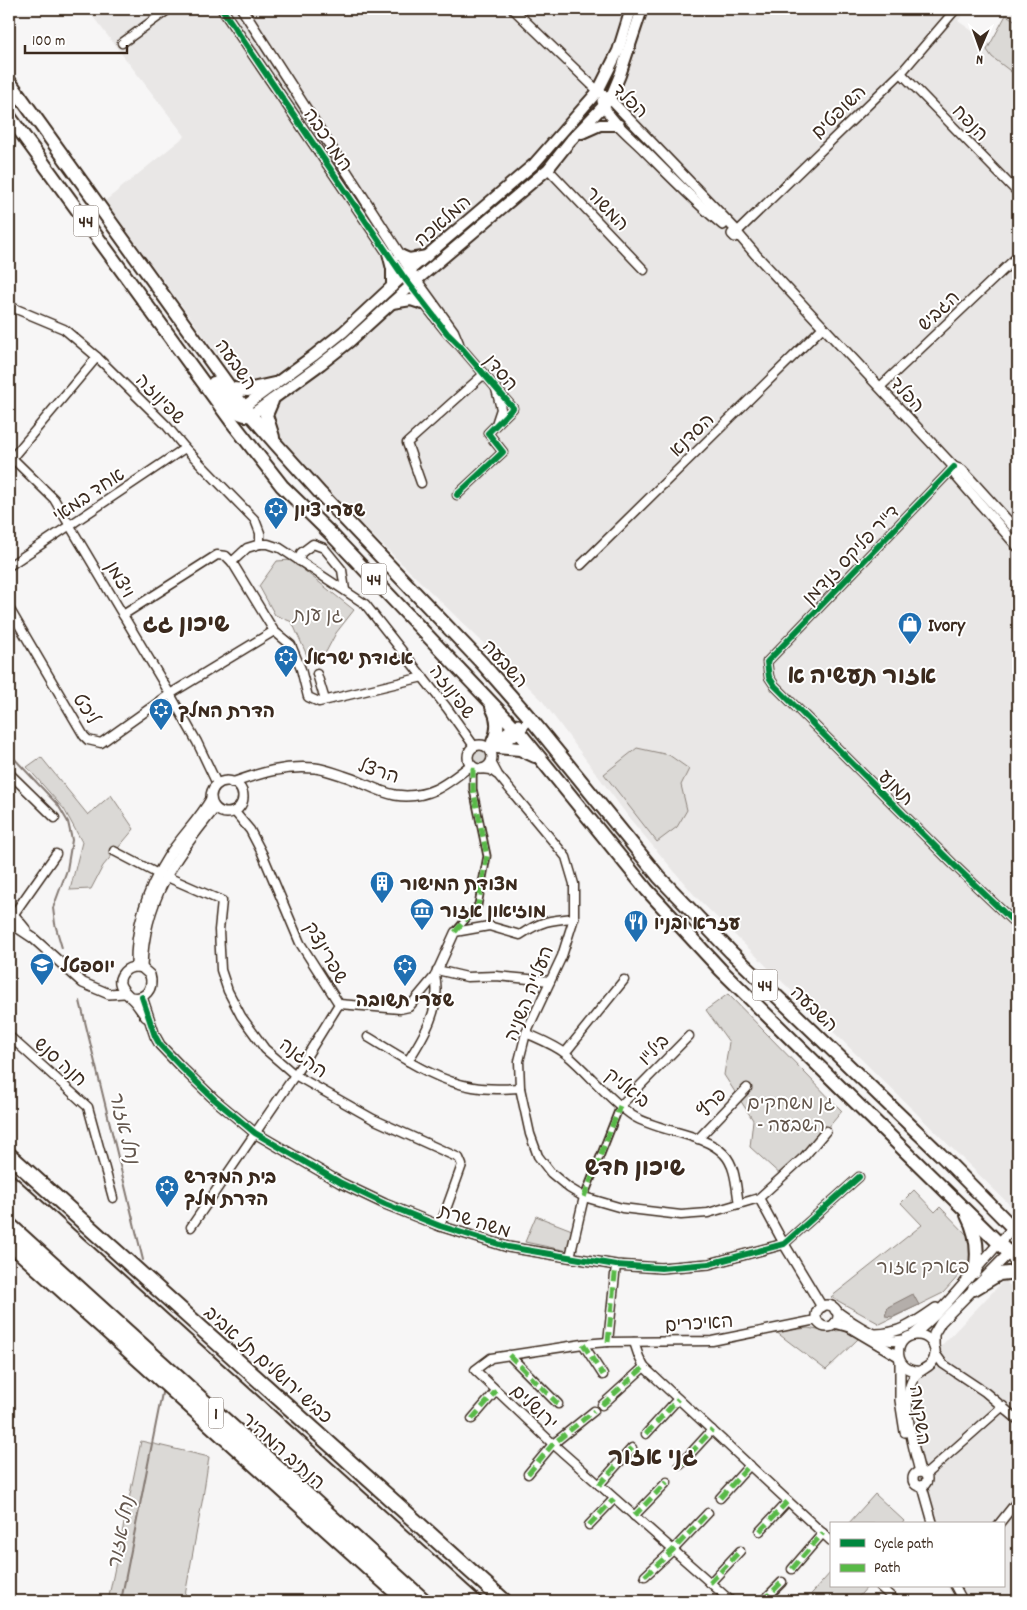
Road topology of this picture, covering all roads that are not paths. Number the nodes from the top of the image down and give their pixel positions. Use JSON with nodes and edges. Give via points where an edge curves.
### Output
{"nodes":[{"id":1,"x":169,"y":9,"type":"edge"},
{"id":2,"x":222,"y":9,"type":"edge"},
{"id":3,"x":242,"y":9,"type":"edge"},
{"id":4,"x":513,"y":9,"type":"edge"},
{"id":5,"x":630,"y":9,"type":"edge"},
{"id":6,"x":642,"y":9,"type":"edge"},
{"id":7,"x":956,"y":9,"type":"edge"},
{"id":8,"x":122,"y":43,"type":"dead end"},
{"id":9,"x":901,"y":73,"type":"junction"},
{"id":10,"x":9,"y":81,"type":"edge"},
{"id":11,"x":598,"y":91,"type":"junction"},
{"id":12,"x":607,"y":103,"type":"junction"},
{"id":13,"x":9,"y":116,"type":"edge"},
{"id":14,"x":619,"y":125,"type":"junction"},
{"id":15,"x":578,"y":134,"type":"junction"},
{"id":16,"x":548,"y":169,"type":"junction"},
{"id":17,"x":1018,"y":193,"type":"edge"},
{"id":18,"x":735,"y":233,"type":"junction"},
{"id":19,"x":388,"y":253,"type":"junction"},
{"id":20,"x":400,"y":254,"type":"junction"},
{"id":21,"x":428,"y":256,"type":"junction"},
{"id":22,"x":1018,"y":256,"type":"edge"},
{"id":23,"x":644,"y":270,"type":"dead end"},
{"id":24,"x":407,"y":273,"type":"junction"},
{"id":25,"x":414,"y":283,"type":"junction"},
{"id":26,"x":392,"y":288,"type":"junction"},
{"id":27,"x":392,"y":304,"type":"junction"},
{"id":28,"x":423,"y":304,"type":"junction"},
{"id":29,"x":9,"y":306,"type":"edge"},
{"id":30,"x":824,"y":327,"type":"junction"},
{"id":31,"x":460,"y":345,"type":"junction"},
{"id":32,"x":97,"y":357,"type":"junction"},
{"id":33,"x":484,"y":374,"type":"junction"},
{"id":34,"x":274,"y":384,"type":"junction"},
{"id":35,"x":880,"y":387,"type":"junction"},
{"id":36,"x":496,"y":388,"type":"junction"},
{"id":37,"x":232,"y":389,"type":"junction"},
{"id":38,"x":272,"y":400,"type":"junction"},
{"id":39,"x":241,"y":414,"type":"junction"},
{"id":40,"x":496,"y":426,"type":"junction"},
{"id":41,"x":276,"y":444,"type":"junction"},
{"id":42,"x":185,"y":448,"type":"junction"},
{"id":43,"x":10,"y":456,"type":"edge"},
{"id":44,"x":954,"y":467,"type":"junction"},
{"id":45,"x":421,"y":483,"type":"dead end"},
{"id":46,"x":458,"y":495,"type":"dead end"},
{"id":47,"x":70,"y":525,"type":"junction"},
{"id":48,"x":1017,"y":528,"type":"edge"},
{"id":49,"x":260,"y":544,"type":"junction"},
{"id":50,"x":1018,"y":546,"type":"edge"},
{"id":51,"x":299,"y":560,"type":"junction"},
{"id":52,"x":232,"y":562,"type":"junction"},
{"id":53,"x":581,"y":565,"type":"dead end"},
{"id":54,"x":9,"y":566,"type":"edge"},
{"id":55,"x":345,"y":590,"type":"junction"},
{"id":56,"x":9,"y":608,"type":"edge"},
{"id":57,"x":123,"y":615,"type":"junction"},
{"id":58,"x":274,"y":631,"type":"junction"},
{"id":59,"x":766,"y":662,"type":"joint"},
{"id":60,"x":317,"y":674,"type":"dead end"},
{"id":61,"x":423,"y":677,"type":"junction"},
{"id":62,"x":479,"y":689,"type":"junction"},
{"id":63,"x":170,"y":694,"type":"junction"},
{"id":64,"x":325,"y":700,"type":"junction"},
{"id":65,"x":530,"y":718,"type":"junction"},
{"id":66,"x":516,"y":729,"type":"junction"},
{"id":67,"x":474,"y":746,"type":"junction"},
{"id":68,"x":492,"y":750,"type":"junction"},
{"id":69,"x":547,"y":766,"type":"junction"},
{"id":70,"x":475,"y":767,"type":"junction"},
{"id":71,"x":269,"y":770,"type":"junction"},
{"id":72,"x":9,"y":773,"type":"edge"},
{"id":73,"x":498,"y":775,"type":"junction"},
{"id":74,"x":232,"y":783,"type":"junction"},
{"id":75,"x":217,"y":784,"type":"junction"},
{"id":76,"x":240,"y":789,"type":"junction"},
{"id":77,"x":211,"y":799,"type":"junction"},
{"id":78,"x":215,"y":808,"type":"junction"},
{"id":79,"x":234,"y":811,"type":"junction"},
{"id":80,"x":55,"y":818,"type":"dead end"},
{"id":81,"x":114,"y":851,"type":"dead end"},
{"id":82,"x":56,"y":854,"type":"dead end"},
{"id":83,"x":162,"y":875,"type":"junction"},
{"id":84,"x":10,"y":916,"type":"edge"},
{"id":85,"x":574,"y":918,"type":"junction"},
{"id":86,"x":1018,"y":926,"type":"edge"},
{"id":87,"x":455,"y":932,"type":"junction"},
{"id":88,"x":139,"y":967,"type":"junction"},
{"id":89,"x":436,"y":973,"type":"junction"},
{"id":90,"x":624,"y":980,"type":"dead end"},
{"id":91,"x":550,"y":982,"type":"junction"},
{"id":92,"x":125,"y":992,"type":"junction"},
{"id":93,"x":142,"y":997,"type":"junction"},
{"id":94,"x":339,"y":1004,"type":"junction"},
{"id":95,"x":150,"y":1023,"type":"junction"},
{"id":96,"x":526,"y":1032,"type":"junction"},
{"id":97,"x":9,"y":1036,"type":"edge"},
{"id":98,"x":689,"y":1036,"type":"dead end"},
{"id":99,"x":368,"y":1037,"type":"dead end"},
{"id":100,"x":565,"y":1053,"type":"junction"},
{"id":101,"x":408,"y":1061,"type":"junction"},
{"id":102,"x":295,"y":1075,"type":"junction"},
{"id":103,"x":520,"y":1088,"type":"junction"},
{"id":104,"x":747,"y":1088,"type":"dead end"},
{"id":105,"x":620,"y":1106,"type":"junction"},
{"id":106,"x":826,"y":1131,"type":"dead end"},
{"id":107,"x":256,"y":1133,"type":"junction"},
{"id":108,"x":698,"y":1139,"type":"junction"},
{"id":109,"x":9,"y":1155,"type":"edge"},
{"id":110,"x":859,"y":1177,"type":"dead end"},
{"id":111,"x":584,"y":1197,"type":"junction"},
{"id":112,"x":113,"y":1198,"type":"dead end"},
{"id":113,"x":759,"y":1198,"type":"junction"},
{"id":114,"x":739,"y":1204,"type":"junction"},
{"id":115,"x":960,"y":1204,"type":"junction"},
{"id":116,"x":997,"y":1212,"type":"junction"},
{"id":117,"x":1018,"y":1216,"type":"edge"},
{"id":118,"x":9,"y":1225,"type":"edge"},
{"id":119,"x":440,"y":1226,"type":"junction"},
{"id":120,"x":191,"y":1227,"type":"dead end"},
{"id":121,"x":1017,"y":1228,"type":"edge"},
{"id":122,"x":9,"y":1242,"type":"edge"},
{"id":123,"x":999,"y":1243,"type":"junction"},
{"id":124,"x":784,"y":1244,"type":"junction"},
{"id":125,"x":1015,"y":1253,"type":"edge"},
{"id":126,"x":570,"y":1257,"type":"junction"},
{"id":127,"x":616,"y":1265,"type":"junction"},
{"id":128,"x":975,"y":1272,"type":"junction"},
{"id":129,"x":1018,"y":1272,"type":"edge"},
{"id":130,"x":974,"y":1290,"type":"junction"},
{"id":131,"x":953,"y":1297,"type":"junction"},
{"id":132,"x":822,"y":1307,"type":"junction"},
{"id":133,"x":835,"y":1310,"type":"junction"},
{"id":134,"x":816,"y":1320,"type":"junction"},
{"id":135,"x":835,"y":1323,"type":"junction"},
{"id":136,"x":875,"y":1334,"type":"junction"},
{"id":137,"x":913,"y":1335,"type":"junction"},
{"id":138,"x":903,"y":1340,"type":"junction"},
{"id":139,"x":608,"y":1342,"type":"junction"},
{"id":140,"x":634,"y":1342,"type":"junction"},
{"id":141,"x":584,"y":1344,"type":"junction"},
{"id":142,"x":934,"y":1350,"type":"junction"},
{"id":143,"x":509,"y":1355,"type":"junction"},
{"id":144,"x":899,"y":1358,"type":"junction"},
{"id":145,"x":644,"y":1367,"type":"junction"},
{"id":146,"x":475,"y":1370,"type":"joint"},
{"id":147,"x":924,"y":1370,"type":"junction"},
{"id":148,"x":603,"y":1375,"type":"dead end"},
{"id":149,"x":964,"y":1378,"type":"junction"},
{"id":150,"x":496,"y":1391,"type":"junction"},
{"id":151,"x":678,"y":1399,"type":"junction"},
{"id":152,"x":558,"y":1404,"type":"dead end"},
{"id":153,"x":602,"y":1405,"type":"dead end"},
{"id":154,"x":1003,"y":1406,"type":"junction"},
{"id":155,"x":594,"y":1411,"type":"dead end"},
{"id":156,"x":472,"y":1419,"type":"dead end"},
{"id":157,"x":1018,"y":1420,"type":"edge"},
{"id":158,"x":712,"y":1430,"type":"junction"},
{"id":159,"x":646,"y":1434,"type":"dead end"},
{"id":160,"x":553,"y":1444,"type":"junction"},
{"id":161,"x":632,"y":1448,"type":"dead end"},
{"id":162,"x":680,"y":1465,"type":"dead end"},
{"id":163,"x":750,"y":1465,"type":"junction"},
{"id":164,"x":528,"y":1474,"type":"dead end"},
{"id":165,"x":920,"y":1474,"type":"junction"},
{"id":166,"x":667,"y":1482,"type":"dead end"},
{"id":167,"x":599,"y":1485,"type":"junction"},
{"id":168,"x":922,"y":1485,"type":"joint"},
{"id":169,"x":720,"y":1498,"type":"dead end"},
{"id":170,"x":614,"y":1499,"type":"junction"},
{"id":171,"x":1018,"y":1500,"type":"edge"},
{"id":172,"x":788,"y":1501,"type":"junction"},
{"id":173,"x":708,"y":1512,"type":"dead end"},
{"id":174,"x":634,"y":1516,"type":"junction"},
{"id":175,"x":933,"y":1522,"type":"edge"},
{"id":176,"x":1001,"y":1522,"type":"edge"},
{"id":177,"x":589,"y":1525,"type":"dead end"},
{"id":178,"x":760,"y":1531,"type":"dead end"},
{"id":179,"x":823,"y":1533,"type":"junction"},
{"id":180,"x":830,"y":1540,"type":"edge"},
{"id":181,"x":673,"y":1550,"type":"junction"},
{"id":182,"x":740,"y":1550,"type":"dead end"},
{"id":183,"x":792,"y":1569,"type":"dead end"},
{"id":184,"x":646,"y":1576,"type":"dead end"},
{"id":185,"x":782,"y":1582,"type":"dead end"},
{"id":186,"x":710,"y":1583,"type":"junction"},
{"id":187,"x":882,"y":1588,"type":"edge"},
{"id":188,"x":956,"y":1588,"type":"edge"},
{"id":189,"x":726,"y":1600,"type":"edge"},
{"id":190,"x":406,"y":1601,"type":"edge"},
{"id":191,"x":424,"y":1601,"type":"edge"},
{"id":192,"x":504,"y":1601,"type":"edge"},
{"id":193,"x":763,"y":1601,"type":"edge"},
{"id":194,"x":896,"y":1601,"type":"edge"},
{"id":195,"x":963,"y":1601,"type":"edge"}],
"edges":[{"from":1,"to":8,"type":"street"},
{"from":2,"to":19,"type":"street","name":"המרכבה"},
{"from":3,"to":20,"type":"street","name":"המרכבה"},
{"from":4,"to":11,"type":"street"},
{"from":5,"to":11,"type":"main road","name":"המלאכה","via":[[618,52]]},
{"from":6,"to":12,"type":"main road","name":"המלאכה"},
{"from":7,"to":9,"type":"street","name":"השופטים"},
{"from":9,"to":17,"type":"street","name":"הנפח"},
{"from":9,"to":18,"type":"street","name":"השופטים"},
{"from":10,"to":37,"type":"highway","name":"השבעה","number":"44"},
{"from":11,"to":12,"type":"street","name":"הפלד"},
{"from":11,"to":21,"type":"main road","name":"המלאכה","via":[[534,164]]},
{"from":12,"to":14,"type":"street","name":"הפלד"},
{"from":12,"to":15,"type":"main road","name":"המלאכה"},
{"from":12,"to":18,"type":"street","name":"הפלד"},
{"from":13,"to":39,"type":"highway","number":"44","via":[[163,326]]},
{"from":14,"to":15,"type":"main road","via":[[600,125]]},
{"from":14,"to":18,"type":"street","name":"הפלד","via":[[704,209]]},
{"from":15,"to":16,"type":"main road","name":"המלאכה"},
{"from":16,"to":23,"type":"street","name":"המשור"},
{"from":16,"to":25,"type":"main road","name":"המלאכה"},
{"from":18,"to":30,"type":"street","name":"הפלד"},
{"from":19,"to":24,"type":"street","name":"המרכבה"},
{"from":19,"to":26,"type":"main road"},
{"from":20,"to":21,"type":"main road","via":[[409,259]]},
{"from":20,"to":24,"type":"street","name":"המרכבה"},
{"from":21,"to":24,"type":"main road","name":"המלאכה"},
{"from":22,"to":35,"type":"street","name":"הגביש"},
{"from":24,"to":25,"type":"street","name":"המרכבה"},
{"from":24,"to":26,"type":"main road","name":"המלאכה"},
{"from":25,"to":27,"type":"main road","name":"המלאכה"},
{"from":25,"to":28,"type":"street","name":"הסדן"},
{"from":25,"to":31,"type":"street","name":"הסדן","via":[[454,331]]},
{"from":26,"to":34,"type":"main road","name":"המלאכה","via":[[342,332]]},
{"from":27,"to":28,"type":"main road","via":[[411,300]]},
{"from":27,"to":38,"type":"main road","name":"המלאכה"},
{"from":28,"to":31,"type":"street","name":"הסדן"},
{"from":29,"to":32,"type":"street","name":"שפינוזה","via":[[64,329]]},
{"from":30,"to":35,"type":"street","name":"הפלד"},
{"from":30,"to":53,"type":"street","name":"הסדנא"},
{"from":31,"to":33,"type":"street","name":"הסדן"},
{"from":32,"to":42,"type":"street","name":"שפינוזה"},
{"from":32,"to":43,"type":"street"},
{"from":33,"to":36,"type":"street","name":"הסדן"},
{"from":33,"to":45,"type":"street","via":[[407,443]]},
{"from":34,"to":37,"type":"highway","via":[[248,390]]},
{"from":34,"to":39,"type":"main road","name":"המלאכה"},
{"from":35,"to":44,"type":"street","name":"הפלד"},
{"from":36,"to":40,"type":"street","name":"הסדן","via":[[501,409]]},
{"from":36,"to":40,"type":"street","name":"הסדן","via":[[513,408]]},
{"from":37,"to":39,"type":"highway","name":"השבעה","number":"44"},
{"from":38,"to":39,"type":"main road","name":"המלאכה"},
{"from":38,"to":41,"type":"highway","via":[[266,415]]},
{"from":39,"to":41,"type":"highway","name":"השבעה","number":"44"},
{"from":39,"to":62,"type":"highway","name":"השבעה","number":"44","via":[[282,486]]},
{"from":40,"to":46,"type":"street","name":"הסדן","via":[[488,433],[503,452]]},
{"from":41,"to":65,"type":"highway","name":"השבעה","number":"44"},
{"from":42,"to":47,"type":"street","name":"אחד במאי"},
{"from":42,"to":49,"type":"street","name":"שפינוזה","via":[[254,520],[260,533]]},
{"from":43,"to":47,"type":"street","name":"ויצמן","via":[[54,499]]},
{"from":44,"to":48,"type":"street","name":"הפלד","via":[[962,470]]},
{"from":44,"to":50,"type":"street","name":"הפלד","via":[[956,476]]},
{"from":44,"to":59,"type":"street","name":"ד''ר פליקס זנדמן"},
{"from":47,"to":54,"type":"street","name":"אחד במאי"},
{"from":47,"to":57,"type":"street","name":"ויצמן"},
{"from":49,"to":51,"type":"street","name":"שפינוזה","via":[[280,548]]},
{"from":49,"to":52,"type":"street","via":[[247,548]]},
{"from":51,"to":55,"type":"street","name":"שפינוזה"},
{"from":51,"to":55,"type":"street","via":[[301,553],[313,544],[324,548],[342,570]]},
{"from":52,"to":57,"type":"street","via":[[226,556],[217,555]]},
{"from":52,"to":58,"type":"street"},
{"from":55,"to":61,"type":"street","name":"שפינוזה","via":[[366,604]]},
{"from":56,"to":63,"type":"street","name":"ליכט","via":[[88,740],[101,743]]},
{"from":57,"to":63,"type":"street","name":"ויצמן"},
{"from":58,"to":63,"type":"street","name":"ליכט"},
{"from":58,"to":64,"type":"street","via":[[291,645],[308,697],[319,702]]},
{"from":59,"to":86,"type":"street","name":"תמנע","via":[[768,676],[775,686]]},
{"from":60,"to":64,"type":"street"},
{"from":61,"to":64,"type":"street"},
{"from":61,"to":67,"type":"street","name":"שפינוזה"},
{"from":62,"to":66,"type":"highway","name":"השבעה","number":"44"},
{"from":62,"to":68,"type":"highway","via":[[498,719]]},
{"from":63,"to":75,"type":"street","name":"ויצמן"},
{"from":65,"to":66,"type":"street"},
{"from":65,"to":116,"type":"highway","name":"השבעה","number":"44","via":[[659,877],[731,952]]},
{"from":66,"to":68,"type":"street"},
{"from":66,"to":69,"type":"highway","name":"השבעה","number":"44"},
{"from":67,"to":68,"type":"street"},
{"from":67,"to":70,"type":"street","via":[[468,755]]},
{"from":68,"to":69,"type":"highway","via":[[513,747],[526,750]]},
{"from":68,"to":70,"type":"street","via":[[486,767]]},
{"from":68,"to":73,"type":"street","name":"העלייה השניה"},
{"from":69,"to":115,"type":"highway","name":"השבעה","number":"44","via":[[647,890],[721,970]]},
{"from":70,"to":71,"type":"street","name":"הרצל","via":[[430,793],[415,796],[394,794],[316,768]]},
{"from":70,"to":73,"type":"street","name":"העלייה השניה"},
{"from":70,"to":87,"type":"street","via":[[473,789],[487,856],[478,905]]},
{"from":71,"to":74,"type":"street","name":"הרצל"},
{"from":71,"to":76,"type":"street","name":"הרצל"},
{"from":72,"to":80,"type":"street"},
{"from":73,"to":85,"type":"street","name":"העלייה השניה","via":[[566,857],[574,884]]},
{"from":74,"to":75,"type":"street"},
{"from":74,"to":76,"type":"street"},
{"from":75,"to":77,"type":"street"},
{"from":76,"to":79,"type":"street","via":[[242,799]]},
{"from":77,"to":78,"type":"street"},
{"from":77,"to":83,"type":"street","via":[[168,857]]},
{"from":78,"to":79,"type":"street","via":[[224,813]]},
{"from":78,"to":83,"type":"street"},
{"from":79,"to":94,"type":"street","name":"שפרינצק","via":[[262,852],[300,943]]},
{"from":81,"to":83,"type":"street","name":"ההגנה"},
{"from":82,"to":84,"type":"street"},
{"from":83,"to":88,"type":"street","via":[[142,944]]},
{"from":83,"to":102,"type":"street","name":"ההגנה","via":[[222,901],[219,952],[228,991],[255,1037]]},
{"from":84,"to":92,"type":"street","via":[[83,982],[102,992]]},
{"from":85,"to":87,"type":"street","via":[[549,920],[520,935],[490,926]]},
{"from":85,"to":91,"type":"street","name":"העלייה השניה"},
{"from":87,"to":89,"type":"street"},
{"from":88,"to":92,"type":"street","via":[[122,975]]},
{"from":88,"to":93,"type":"street","via":[[150,975],[152,981],[149,992]]},
{"from":89,"to":91,"type":"street"},
{"from":89,"to":94,"type":"street","via":[[409,1007]]},
{"from":89,"to":101,"type":"street","via":[[437,988],[429,1023]]},
{"from":90,"to":100,"type":"street"},
{"from":91,"to":96,"type":"street","name":"העלייה השניה"},
{"from":92,"to":93,"type":"street"},
{"from":92,"to":95,"type":"street","name":"משה שרת"},
{"from":93,"to":95,"type":"street","name":"משה שרת"},
{"from":94,"to":102,"type":"street","name":"שפרינצק"},
{"from":95,"to":107,"type":"street","name":"משה שרת","via":[[160,1045],[180,1066]]},
{"from":96,"to":100,"type":"street","name":"ביאליק"},
{"from":96,"to":103,"type":"street","name":"העלייה השניה","via":[[519,1061]]},
{"from":97,"to":112,"type":"street","name":"חנה סנש","via":[[88,1107]]},
{"from":98,"to":105,"type":"street","name":"ביל\"ו"},
{"from":99,"to":101,"type":"street"},
{"from":100,"to":105,"type":"street","name":"ביאליק"},
{"from":101,"to":103,"type":"street","via":[[472,1087]]},
{"from":102,"to":107,"type":"street","name":"שפרינצק"},
{"from":102,"to":119,"type":"street","name":"ההגנה","via":[[373,1120],[459,1158],[462,1164]]},
{"from":103,"to":111,"type":"street","name":"העלייה השניה","via":[[538,1156],[551,1173]]},
{"from":104,"to":108,"type":"street","name":"פרץ"},
{"from":105,"to":108,"type":"street","name":"ביאליק","via":[[653,1126]]},
{"from":105,"to":111,"type":"street"},
{"from":106,"to":113,"type":"street","via":[[804,1157]]},
{"from":107,"to":119,"type":"street","name":"משה שרת","via":[[341,1183]]},
{"from":107,"to":120,"type":"street","name":"שפרינצק"},
{"from":108,"to":114,"type":"street","name":"ביאליק","via":[[712,1144],[731,1164]]},
{"from":109,"to":192,"type":"highway","name":"כביש ירושלים תל אביב"},
{"from":110,"to":124,"type":"street","name":"משה שרת"},
{"from":111,"to":114,"type":"street","name":"העלייה השניה","via":[[622,1208],[681,1216],[708,1213]]},
{"from":111,"to":126,"type":"street"},
{"from":113,"to":114,"type":"street","name":"העלייה השניה"},
{"from":113,"to":124,"type":"street"},
{"from":115,"to":123,"type":"highway","name":"השבעה","number":"44"},
{"from":115,"to":128,"type":"highway","via":[[976,1235]]},
{"from":116,"to":117,"type":"highway"},
{"from":116,"to":121,"type":"highway","name":"השבעה","number":"44"},
{"from":118,"to":191,"type":"highway","name":"הנתיב המהיר","number":"1"},
{"from":119,"to":126,"type":"street","name":"משה שרת","via":[[508,1247]]},
{"from":121,"to":123,"type":"street"},
{"from":122,"to":190,"type":"highway","number":"1"},
{"from":123,"to":125,"type":"highway","name":"השבעה","number":"44"},
{"from":123,"to":128,"type":"street"},
{"from":124,"to":127,"type":"street","name":"משה שרת","via":[[709,1264],[661,1268]]},
{"from":124,"to":132,"type":"street"},
{"from":125,"to":130,"type":"street"},
{"from":126,"to":127,"type":"street","name":"משה שרת"},
{"from":127,"to":139,"type":"street"},
{"from":128,"to":131,"type":"street"},
{"from":129,"to":130,"type":"highway","via":[[999,1274]]},
{"from":130,"to":142,"type":"street","via":[[936,1328]]},
{"from":131,"to":136,"type":"street","via":[[901,1330]]},
{"from":131,"to":137,"type":"street"},
{"from":132,"to":133,"type":"street","via":[[829,1306]]},
{"from":132,"to":134,"type":"street","via":[[816,1312]]},
{"from":133,"to":135,"type":"street","via":[[838,1317]]},
{"from":133,"to":136,"type":"street"},
{"from":134,"to":135,"type":"street","via":[[824,1327]]},
{"from":134,"to":140,"type":"street","name":"האיכרים","via":[[712,1340]]},
{"from":135,"to":144,"type":"street","via":[[845,1325]]},
{"from":136,"to":138,"type":"street","via":[[887,1340]]},
{"from":137,"to":138,"type":"street"},
{"from":137,"to":142,"type":"street","via":[[925,1337]]},
{"from":138,"to":144,"type":"street"},
{"from":139,"to":140,"type":"street","name":"האיכרים"},
{"from":139,"to":141,"type":"street","name":"האיכרים"},
{"from":140,"to":145,"type":"street"},
{"from":141,"to":143,"type":"street","name":"האיכרים"},
{"from":141,"to":148,"type":"street"},
{"from":142,"to":147,"type":"street","via":[[934,1360]]},
{"from":142,"to":149,"type":"street","via":[[943,1364]]},
{"from":143,"to":146,"type":"street","name":"האיכרים","via":[[492,1358]]},
{"from":143,"to":152,"type":"street"},
{"from":144,"to":147,"type":"street","via":[[908,1370]]},
{"from":144,"to":165,"type":"street","name":"השקמה","via":[[901,1412]]},
{"from":145,"to":151,"type":"street"},
{"from":145,"to":153,"type":"street"},
{"from":146,"to":150,"type":"street","name":"ירושלים"},
{"from":147,"to":149,"type":"street","via":[[937,1367]]},
{"from":147,"to":165,"type":"street","name":"השקמה","via":[[916,1374],[912,1382],[908,1408]]},
{"from":149,"to":154,"type":"street"},
{"from":150,"to":156,"type":"street","name":"ירושלים"},
{"from":150,"to":160,"type":"street","name":"ירושלים"},
{"from":151,"to":158,"type":"street"},
{"from":151,"to":159,"type":"street"},
{"from":154,"to":157,"type":"street"},
{"from":154,"to":165,"type":"street","name":"השקמה"},
{"from":155,"to":160,"type":"street","name":"ירושלים"},
{"from":158,"to":162,"type":"street"},
{"from":158,"to":163,"type":"street"},
{"from":160,"to":164,"type":"street","name":"ירושלים"},
{"from":160,"to":167,"type":"street","name":"ירושלים"},
{"from":161,"to":167,"type":"street"},
{"from":163,"to":169,"type":"street"},
{"from":163,"to":172,"type":"street"},
{"from":165,"to":168,"type":"street","via":[[914,1482]]},
{"from":166,"to":174,"type":"street"},
{"from":167,"to":170,"type":"street","name":"ירושלים"},
{"from":168,"to":175,"type":"street"},
{"from":170,"to":174,"type":"street","name":"ירושלים"},
{"from":170,"to":177,"type":"street"},
{"from":171,"to":176,"type":"street"},
{"from":172,"to":178,"type":"street"},
{"from":172,"to":179,"type":"street"},
{"from":173,"to":181,"type":"street"},
{"from":174,"to":181,"type":"street","name":"ירושלים"},
{"from":179,"to":180,"type":"street"},
{"from":179,"to":183,"type":"street"},
{"from":181,"to":184,"type":"street"},
{"from":181,"to":186,"type":"street","name":"ירושלים"},
{"from":182,"to":186,"type":"street"},
{"from":185,"to":193,"type":"street"},
{"from":186,"to":189,"type":"street","name":"ירושלים"},
{"from":187,"to":194,"type":"street"},
{"from":188,"to":195,"type":"street"}]}
